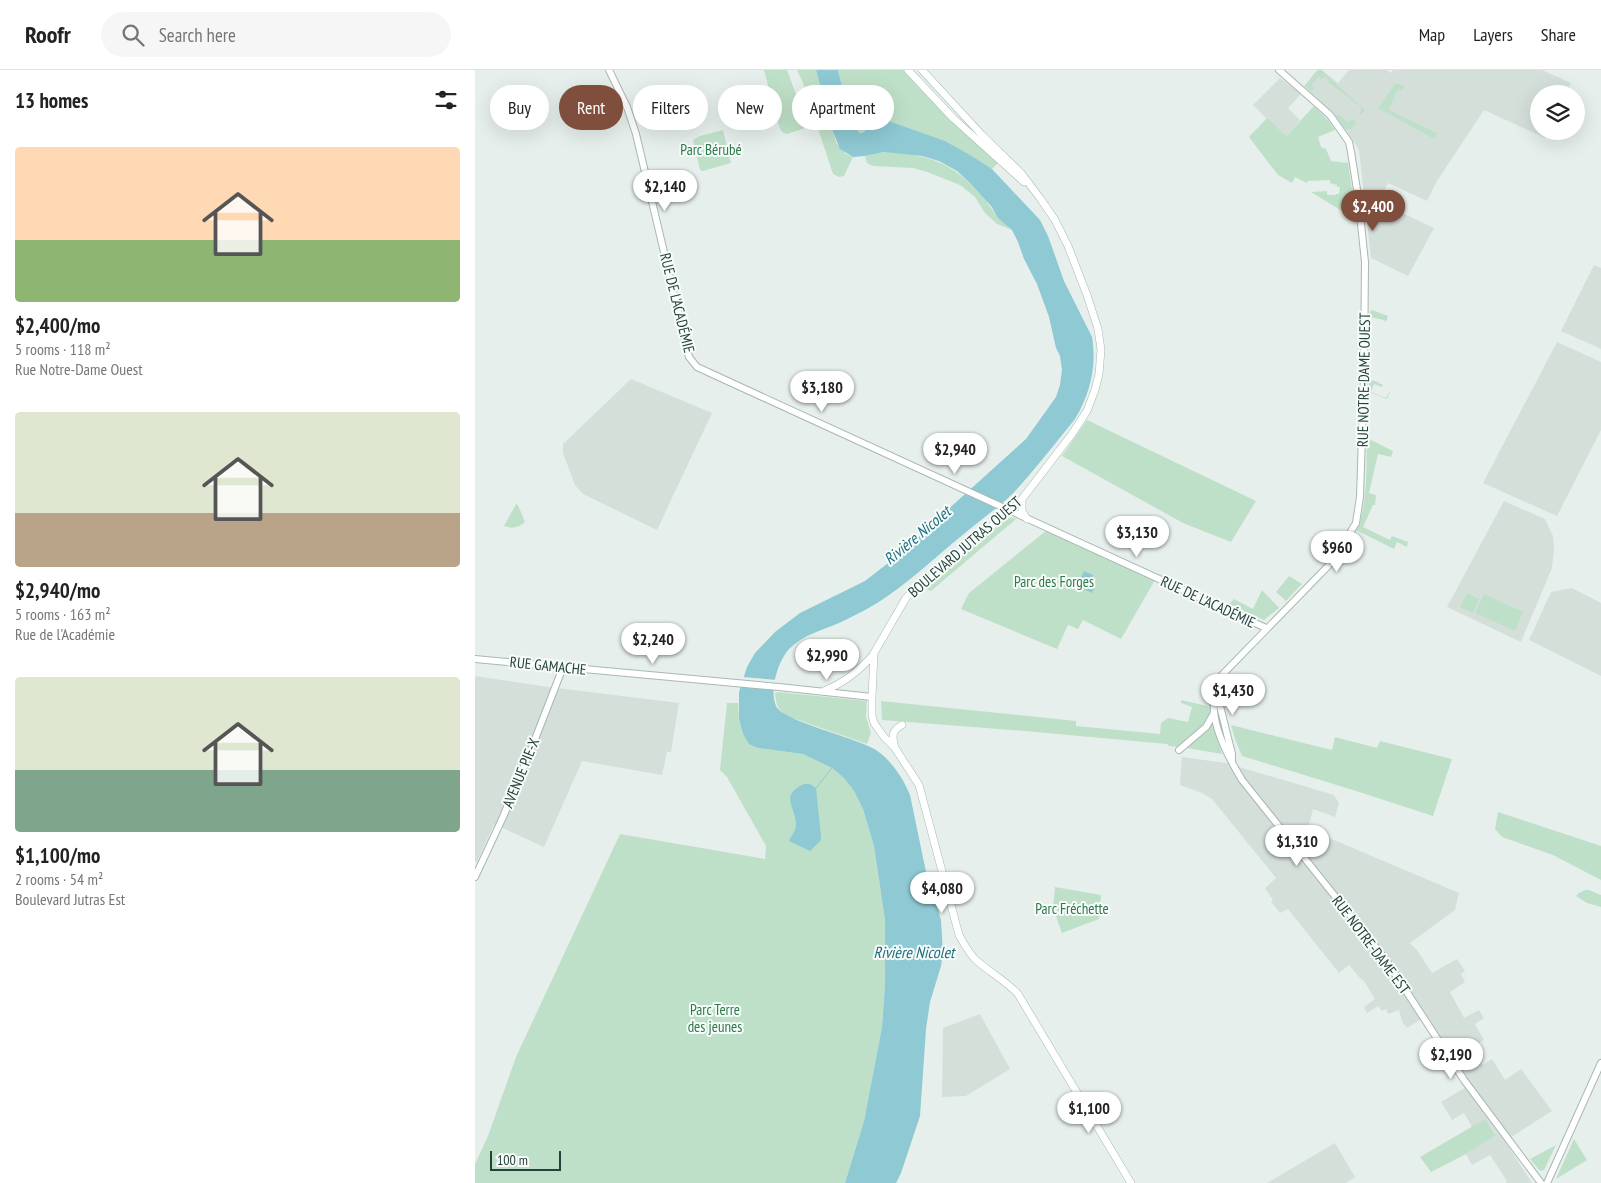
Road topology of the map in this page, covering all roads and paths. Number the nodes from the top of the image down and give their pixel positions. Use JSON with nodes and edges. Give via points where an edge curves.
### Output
{"nodes":[{"id":1,"x":609,"y":70,"type":"edge"},
{"id":2,"x":908,"y":70,"type":"edge"},
{"id":3,"x":922,"y":70,"type":"edge"},
{"id":4,"x":1279,"y":70,"type":"edge"},
{"id":5,"x":1032,"y":189,"type":"junction"},
{"id":6,"x":1022,"y":499,"type":"junction"},
{"id":7,"x":1010,"y":512,"type":"junction"},
{"id":8,"x":1027,"y":519,"type":"junction"},
{"id":9,"x":1251,"y":622,"type":"junction"},
{"id":10,"x":1266,"y":628,"type":"junction"},
{"id":11,"x":1257,"y":640,"type":"junction"},
{"id":12,"x":875,"y":654,"type":"junction"},
{"id":13,"x":475,"y":659,"type":"edge"},
{"id":14,"x":563,"y":667,"type":"junction"},
{"id":15,"x":1226,"y":670,"type":"junction"},
{"id":16,"x":824,"y":691,"type":"junction"},
{"id":17,"x":872,"y":697,"type":"junction"},
{"id":18,"x":1214,"y":711,"type":"junction"},
{"id":19,"x":902,"y":725,"type":"dead end"},
{"id":20,"x":895,"y":748,"type":"junction"},
{"id":21,"x":1179,"y":750,"type":"dead end"},
{"id":22,"x":1231,"y":760,"type":"junction"},
{"id":23,"x":475,"y":877,"type":"edge"},
{"id":24,"x":1601,"y":1063,"type":"edge"},
{"id":25,"x":1131,"y":1183,"type":"edge"},
{"id":26,"x":1541,"y":1183,"type":"edge"},
{"id":27,"x":1547,"y":1183,"type":"edge"}],
"edges":[{"from":1,"to":7,"type":"street","name":"RUE DE L'ACADÉMIE","via":[[636,134],[686,345],[697,368]]},
{"from":2,"to":5,"type":"main road","name":"BOULEVARD JUTRAS OUEST","via":[[953,118]]},
{"from":3,"to":5,"type":"main road","name":"BOULEVARD JUTRAS OUEST","via":[[1021,173]]},
{"from":4,"to":10,"type":"street","name":"RUE NOTRE-DAME OUEST","via":[[1330,115],[1350,147],[1365,250],[1363,453],[1359,508],[1352,530],[1332,562]]},
{"from":5,"to":6,"type":"main road","name":"BOULEVARD JUTRAS OUEST","via":[[1068,246],[1098,329],[1101,350],[1098,381],[1083,418]]},
{"from":6,"to":7,"type":"main road","name":"BOULEVARD JUTRAS OUEST"},
{"from":6,"to":8,"type":"main road","via":[[1021,512]]},
{"from":7,"to":8,"type":"street","name":"RUE DE L'ACADÉMIE"},
{"from":7,"to":12,"type":"main road","name":"BOULEVARD JUTRAS OUEST","via":[[906,598]]},
{"from":8,"to":9,"type":"street","name":"RUE DE L'ACADÉMIE"},
{"from":9,"to":10,"type":"street","name":"RUE DE L'ACADÉMIE"},
{"from":9,"to":11,"type":"street"},
{"from":10,"to":11,"type":"street","name":"RUE NOTRE-DAME OUEST"},
{"from":11,"to":15,"type":"street","name":"RUE NOTRE-DAME OUEST"},
{"from":12,"to":16,"type":"main road","via":[[854,675]]},
{"from":12,"to":17,"type":"main road","name":"BOULEVARD JUTRAS OUEST"},
{"from":13,"to":14,"type":"street","name":"RUE GAMACHE"},
{"from":14,"to":16,"type":"street","name":"RUE GAMACHE"},
{"from":14,"to":23,"type":"street","name":"AVENUE PIE-X","via":[[533,747]]},
{"from":15,"to":18,"type":"street","name":"RUE NOTRE-DAME OUEST","via":[[1217,682]]},
{"from":15,"to":22,"type":"street","via":[[1219,702]]},
{"from":16,"to":17,"type":"street"},
{"from":17,"to":20,"type":"main road","name":"BOULEVARD JUTRAS OUEST","via":[[875,723]]},
{"from":18,"to":21,"type":"street","via":[[1206,727]]},
{"from":18,"to":22,"type":"street","name":"RUE NOTRE-DAME OUEST","via":[[1222,742]]},
{"from":19,"to":20,"type":"main road","via":[[892,735]]},
{"from":20,"to":25,"type":"main road","name":"BOULEVARD JUTRAS OUEST","via":[[921,790],[959,935],[970,954],[1018,994]]},
{"from":22,"to":26,"type":"street","name":"RUE NOTRE-DAME EST","via":[[1242,780],[1386,960],[1468,1086]]},
{"from":24,"to":27,"type":"street"}]}
